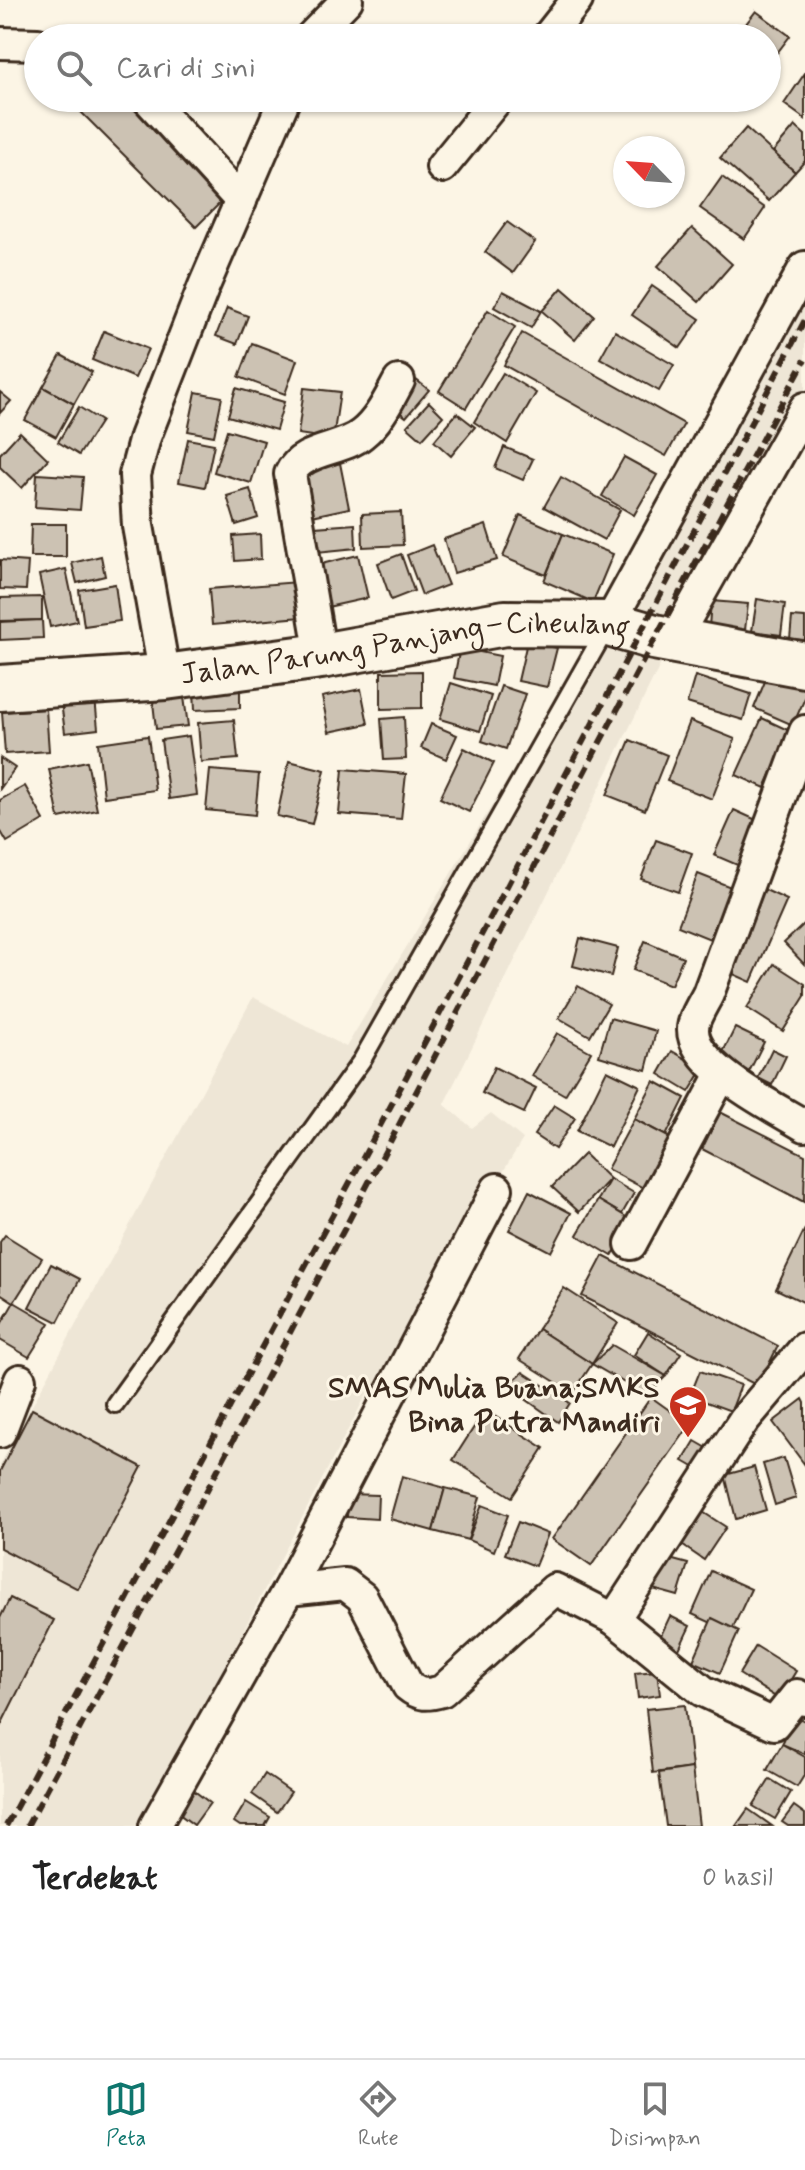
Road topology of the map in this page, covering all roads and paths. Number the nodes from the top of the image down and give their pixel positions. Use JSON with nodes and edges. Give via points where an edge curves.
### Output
{"nodes":[{"id":1,"x":347,"y":0,"type":"edge"},
{"id":2,"x":577,"y":0,"type":"edge"},
{"id":3,"x":323,"y":24,"type":"edge"},
{"id":4,"x":558,"y":24,"type":"edge"},
{"id":5,"x":0,"y":43,"type":"edge"},
{"id":6,"x":24,"y":44,"type":"edge"},
{"id":7,"x":160,"y":112,"type":"edge"},
{"id":8,"x":279,"y":112,"type":"edge"},
{"id":9,"x":487,"y":112,"type":"edge"},
{"id":10,"x":442,"y":167,"type":"dead end"},
{"id":11,"x":241,"y":201,"type":"junction"},
{"id":12,"x":805,"y":267,"type":"edge"},
{"id":13,"x":399,"y":381,"type":"dead end"},
{"id":14,"x":805,"y":408,"type":"edge"},
{"id":15,"x":609,"y":624,"type":"junction"},
{"id":16,"x":674,"y":640,"type":"junction"},
{"id":17,"x":321,"y":656,"type":"junction"},
{"id":18,"x":805,"y":665,"type":"edge"},
{"id":19,"x":165,"y":677,"type":"junction"},
{"id":20,"x":0,"y":688,"type":"edge"},
{"id":21,"x":805,"y":731,"type":"edge"},
{"id":22,"x":722,"y":1074,"type":"junction"},
{"id":23,"x":805,"y":1126,"type":"edge"},
{"id":24,"x":497,"y":1189,"type":"dead end"},
{"id":25,"x":631,"y":1244,"type":"dead end"},
{"id":26,"x":805,"y":1348,"type":"edge"},
{"id":27,"x":20,"y":1380,"type":"dead end"},
{"id":28,"x":115,"y":1404,"type":"dead end"},
{"id":29,"x":0,"y":1432,"type":"edge"},
{"id":30,"x":288,"y":1590,"type":"junction"},
{"id":31,"x":614,"y":1619,"type":"junction"},
{"id":32,"x":802,"y":1693,"type":"edge"},
{"id":33,"x":155,"y":1826,"type":"edge"}],
"edges":[{"from":1,"to":3,"type":"street"},
{"from":2,"to":4,"type":"street"},
{"from":5,"to":6,"type":"street"},
{"from":7,"to":11,"type":"street"},
{"from":8,"to":11,"type":"street"},
{"from":9,"to":10,"type":"street"},
{"from":11,"to":19,"type":"street","via":[[145,437],[135,475],[138,526]]},
{"from":12,"to":15,"type":"street"},
{"from":13,"to":17,"type":"street","via":[[361,435],[300,461],[290,474]]},
{"from":14,"to":16,"type":"street"},
{"from":15,"to":16,"type":"street","name":"Jalan Parung Panjang–Ciheulang"},
{"from":15,"to":17,"type":"street","name":"Jalan Parung Panjang–Ciheulang","via":[[505,623]]},
{"from":15,"to":28,"type":"lane","via":[[362,1060]]},
{"from":16,"to":18,"type":"street","name":"Jalan Parung Panjang–Ciheulang"},
{"from":17,"to":19,"type":"street","name":"Jalan Parung Panjang–Ciheulang"},
{"from":19,"to":20,"type":"street","name":"Jalan Parung Panjang–Ciheulang"},
{"from":21,"to":22,"type":"street","via":[[692,1028],[696,1045]]},
{"from":22,"to":23,"type":"street"},
{"from":22,"to":25,"type":"street"},
{"from":24,"to":30,"type":"street"},
{"from":26,"to":31,"type":"street","via":[[744,1420]]},
{"from":27,"to":29,"type":"street"},
{"from":30,"to":31,"type":"street","via":[[345,1584],[354,1590],[408,1686],[427,1695],[442,1691],[555,1589]]},
{"from":30,"to":33,"type":"street"},
{"from":31,"to":32,"type":"street","via":[[703,1691],[774,1724]]}]}
